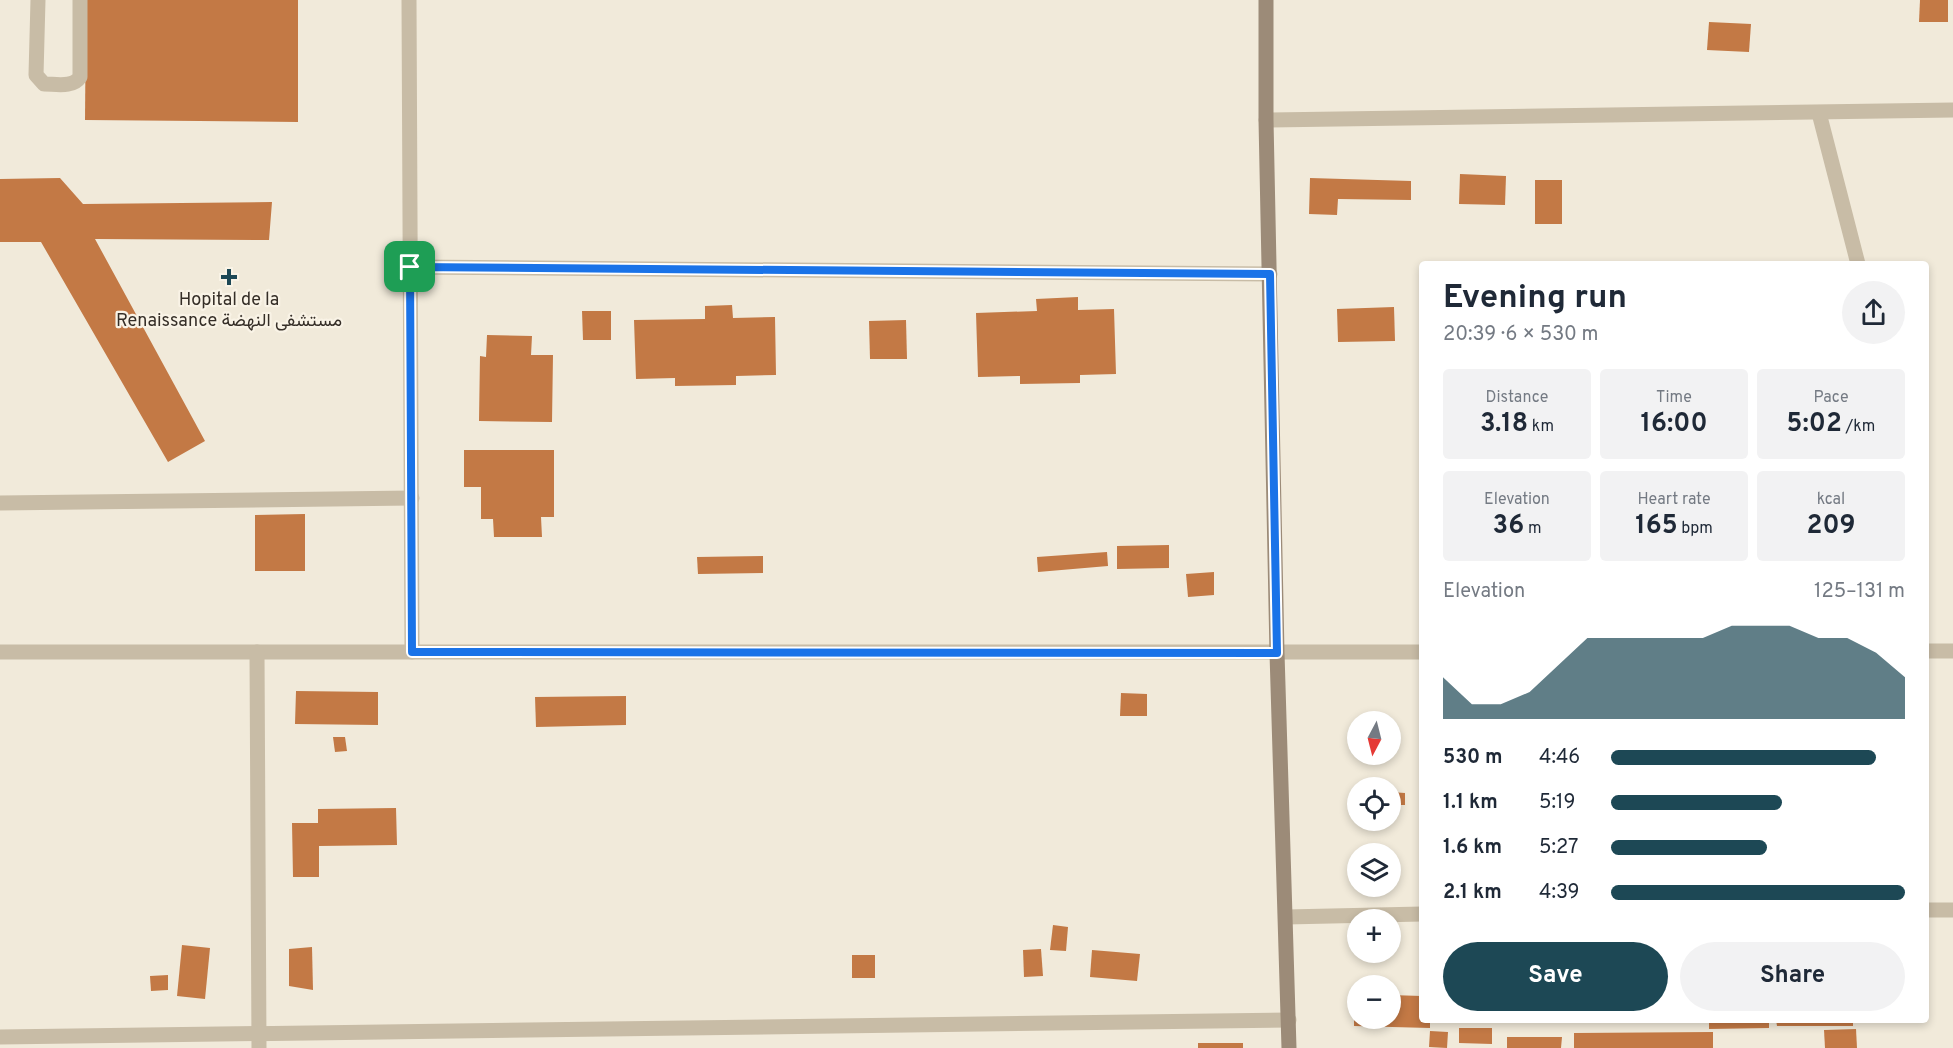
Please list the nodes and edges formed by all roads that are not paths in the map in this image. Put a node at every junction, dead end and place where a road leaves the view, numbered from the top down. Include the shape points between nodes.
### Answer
1 (38, 0) edge
2 (80, 0) edge
3 (409, 0) edge
4 (1266, 0) edge
5 (1953, 110) edge
6 (1819, 112) junction
7 (1266, 120) junction
8 (1857, 261) edge
9 (410, 267) junction
10 (1270, 274) junction
11 (412, 498) junction
12 (0, 503) edge
13 (1929, 651) edge
14 (1953, 651) edge
15 (0, 652) edge
16 (257, 652) junction
17 (412, 652) junction
18 (1419, 652) edge
19 (1277, 653) junction
20 (1953, 909) edge
21 (1929, 910) edge
22 (1419, 914) edge
23 (1286, 917) junction
24 (1289, 1020) junction
25 (0, 1037) edge
26 (259, 1041) edge
27 (1289, 1048) edge

1 - 2 street via 36,75 44,84 71,84 80,77
3 - 9 street
4 - 7 street
5 - 6 street
6 - 7 street
6 - 8 street
7 - 10 street
9 - 10 street
9 - 11 street
10 - 19 street
11 - 12 street
11 - 17 street
13 - 14 street
15 - 16 street
16 - 17 street
16 - 26 street
17 - 19 street
18 - 19 street
19 - 23 street
20 - 21 street
22 - 23 street
23 - 24 street
24 - 26 street
24 - 27 street
25 - 26 street

